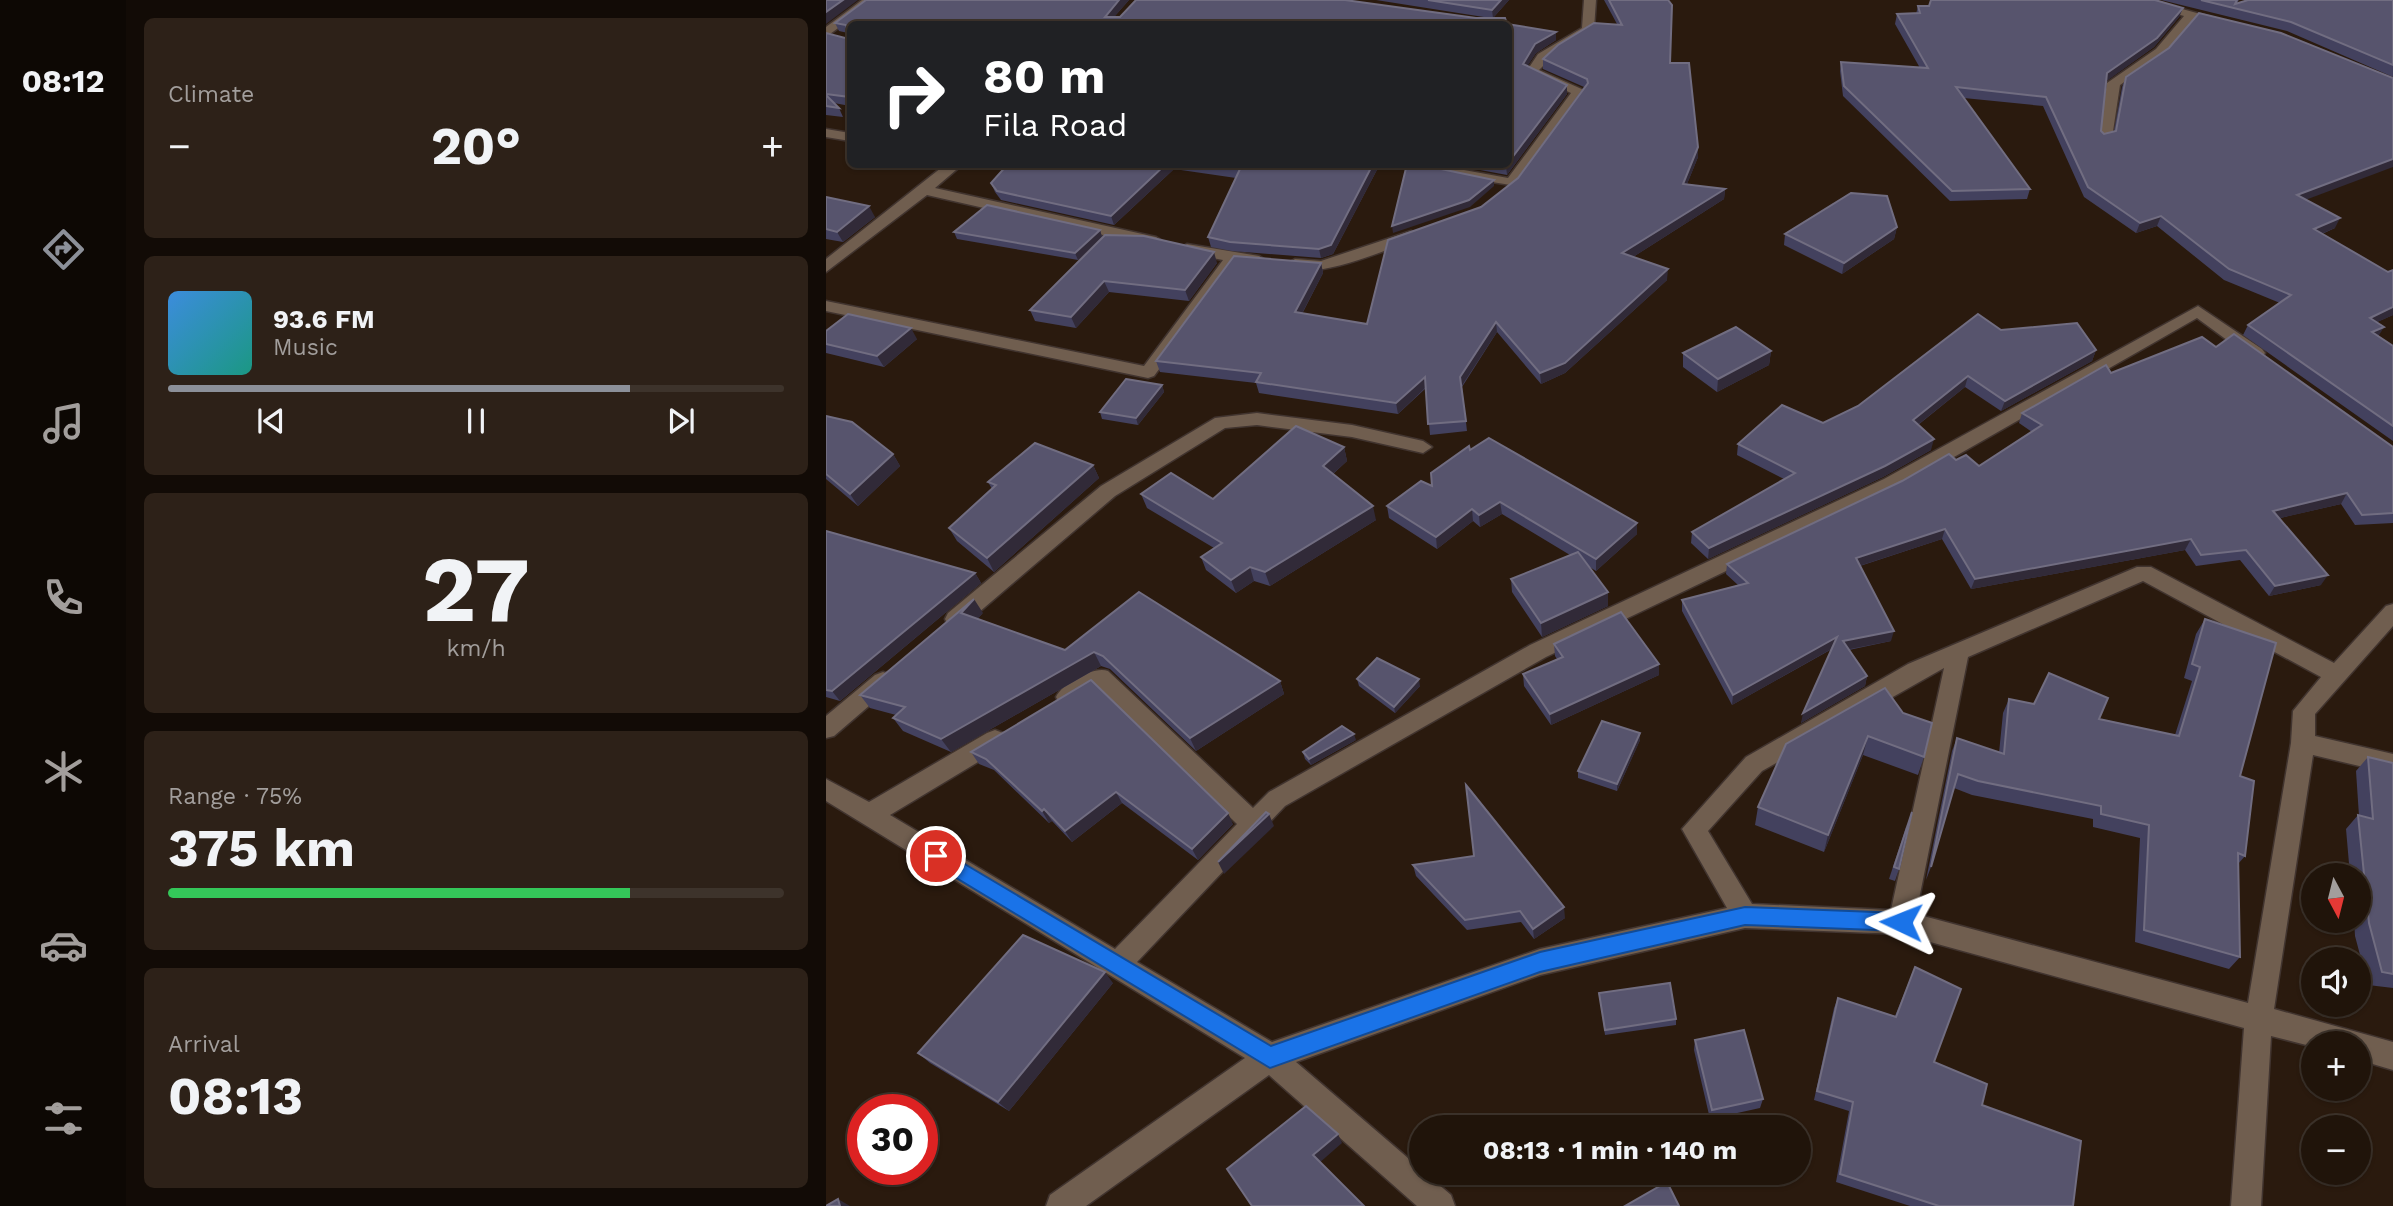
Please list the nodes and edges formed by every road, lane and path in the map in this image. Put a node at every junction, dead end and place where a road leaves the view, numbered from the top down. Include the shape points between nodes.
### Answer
1 (870, 0) edge
2 (1590, 0) edge
3 (2136, 0) edge
4 (2192, 14) junction
5 (2231, 24) edge
6 (1555, 34) edge
7 (830, 36) edge
8 (1578, 38) junction
9 (826, 133) edge
10 (847, 136) edge
11 (2105, 138) edge
12 (951, 168) edge
13 (1425, 168) edge
14 (1513, 183) junction
15 (926, 190) junction
16 (1494, 197) edge
17 (1424, 232) edge
18 (1232, 259) junction
19 (826, 267) edge
20 (826, 306) edge
21 (2274, 366) edge
22 (1423, 447) dead end
23 (2393, 612) edge
24 (938, 635) edge
25 (1958, 651) junction
26 (897, 669) edge
27 (2337, 674) junction
28 (1042, 712) edge
29 (1019, 726) edge
30 (826, 729) edge
31 (2303, 743) junction
32 (2393, 764) edge
33 (826, 789) edge
34 (869, 815) junction
35 (1253, 824) junction
36 (1745, 916) junction
37 (1901, 922) junction
38 (1117, 965) junction
39 (2259, 1017) junction
40 (2307, 1031) edge
41 (2371, 1050) edge
42 (2393, 1056) edge
43 (1270, 1057) junction
44 (1061, 1206) edge
45 (1440, 1206) edge
46 (2246, 1206) edge

1 - 7 street
2 - 8 street via 1588,29
3 - 4 street
4 - 5 street
4 - 11 street via 2160,52 2114,83
6 - 8 street
8 - 14 street via 1547,51 1536,63 1532,72 1579,91
9 - 10 street
12 - 15 street
13 - 14 street
14 - 16 street
15 - 18 street
15 - 19 street
17 - 18 street via 1322,266
18 - 20 street via 1148,372
21 - 35 street via 2198,311 1891,484 1538,651 1277,799
22 - 24 street via 1325,427 1257,419 1221,422 1108,491
23 - 27 street
25 - 27 street via 2144,572
25 - 36 street via 1916,670 1754,764 1693,829
25 - 37 street
26 - 30 street
27 - 31 street via 2304,710
28 - 35 street via 1100,677
29 - 34 street
31 - 32 street
31 - 39 street
33 - 34 street
34 - 38 street
35 - 38 street
36 - 37 street
36 - 43 street via 1540,962
37 - 39 street
38 - 43 street
39 - 40 street
39 - 46 street
41 - 42 street
43 - 44 street
43 - 45 street

